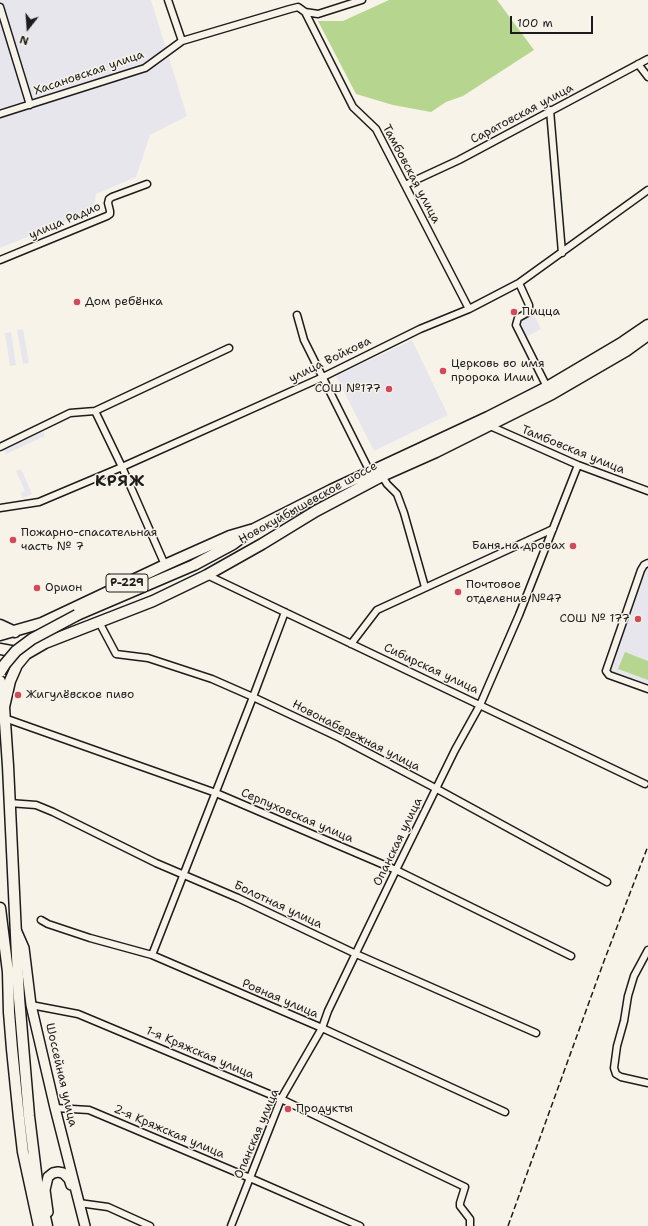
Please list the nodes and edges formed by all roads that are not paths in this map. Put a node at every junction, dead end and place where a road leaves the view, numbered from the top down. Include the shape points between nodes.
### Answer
1 (168, 0) edge
2 (362, 0) edge
3 (0, 7) edge
4 (305, 12) junction
5 (182, 41) junction
6 (648, 59) edge
7 (638, 64) junction
8 (648, 77) edge
9 (30, 105) junction
10 (550, 110) junction
11 (0, 114) edge
12 (147, 184) dead end
13 (405, 185) junction
14 (648, 190) edge
15 (562, 254) junction
16 (0, 260) edge
17 (519, 283) junction
18 (469, 309) junction
19 (297, 315) dead end
20 (648, 325) edge
21 (648, 335) edge
22 (229, 348) dead end
23 (323, 376) junction
24 (547, 387) junction
25 (95, 411) junction
26 (490, 426) junction
27 (0, 447) edge
28 (578, 465) junction
29 (122, 468) junction
30 (370, 472) junction
31 (382, 476) junction
32 (648, 491) edge
33 (0, 508) edge
34 (254, 529) junction
35 (553, 529) junction
36 (648, 563) edge
37 (165, 565) junction
38 (207, 574) junction
39 (425, 587) junction
40 (285, 612) junction
41 (99, 622) junction
42 (38, 624) junction
43 (0, 625) edge
44 (15, 632) junction
45 (0, 636) edge
46 (45, 644) junction
47 (351, 644) junction
48 (0, 649) edge
49 (26, 654) junction
50 (0, 672) edge
51 (0, 680) edge
52 (648, 689) edge
53 (254, 697) junction
54 (480, 705) junction
55 (3, 713) edge
56 (645, 784) dead end
57 (437, 788) junction
58 (216, 793) junction
59 (9, 803) junction
60 (396, 870) junction
61 (184, 875) junction
62 (607, 882) dead end
63 (0, 908) edge
64 (42, 920) dead end
65 (16, 929) junction
66 (0, 948) edge
67 (648, 950) edge
68 (356, 954) junction
69 (152, 955) junction
70 (571, 956) dead end
71 (8, 972) junction
72 (31, 1005) junction
73 (322, 1028) junction
74 (536, 1033) dead end
75 (648, 1083) edge
76 (281, 1099) junction
77 (55, 1108) junction
78 (505, 1112) dead end
79 (250, 1178) junction
80 (76, 1191) junction
81 (79, 1203) junction
82 (39, 1226) edge
83 (48, 1226) edge
84 (85, 1226) edge
85 (150, 1226) edge
86 (231, 1226) edge
87 (360, 1226) edge
88 (470, 1226) edge

1 - 5 street
2 - 4 street, Хасановская улица via 318,14
3 - 9 street
4 - 5 street, Хасановская улица via 298,7
4 - 13 street, Тамбовская улица via 352,107 376,129
5 - 9 street, Хасановская улица via 145,68
6 - 7 street, Саратовская улица
7 - 8 street
7 - 10 street, Саратовская улица
9 - 11 street, Хасановская улица
10 - 13 street, Саратовская улица via 459,160
10 - 15 street
12 - 16 street, улица Радио via 109,199 110,214 107,216
13 - 18 street, Тамбовская улица
14 - 15 street, улица Войкова
15 - 17 street, улица Войкова
17 - 18 street, улица Войкова
17 - 24 street via 529,309 518,318 516,325
18 - 23 street, улица Войкова via 420,329
19 - 23 street via 304,340
20 - 24 main road, Новокуйбышевское шоссе
21 - 26 main road, Новокуйбышевское шоссе via 626,351 552,394
22 - 25 street
23 - 29 street, улица Войкова
23 - 30 street
24 - 30 main road, Новокуйбышевское шоссе via 481,421
25 - 27 street via 70,413
25 - 29 street
26 - 28 street, Тамбовская улица
26 - 31 main road, Новокуйбышевское шоссе
28 - 32 street, Тамбовская улица
28 - 35 street, Опанская улица
29 - 33 street, улица Войкова via 39,502
29 - 37 street
30 - 34 main road, Новокуйбышевское шоссе
31 - 38 main road, Новокуйбышевское шоссе
31 - 39 street via 397,494
34 - 37 main road, Новокуйбышевское шоссе / Р-229 via 230,536
34 - 50 main road, Новокуйбышевское шоссе, bridge via 194,565 77,615 32,639 16,651
35 - 39 street
35 - 54 street, Опанская улица
36 - 52 street via 644,564 641,570 606,671 609,675
37 - 42 main road, Новокуйбышевское шоссе / Р-229
38 - 40 street, Сибирская улица
38 - 41 main road, Новокуйбышевское шоссе via 153,601
39 - 47 street via 377,610
40 - 47 street, Сибирская улица
40 - 53 street
41 - 46 main road, Новокуйбышевское шоссе
41 - 53 street, Новонабережная улица via 116,654 155,660 212,679
42 - 44 main road, Новокуйбышевское шоссе / Р-229
42 - 46 main road via 38,637
43 - 44 main road
44 - 45 main road, Новокуйбышевское шоссе / Р-229
46 - 49 main road, Новокуйбышевское шоссе
47 - 54 street, Сибирская улица
48 - 49 main road
49 - 55 main road, Новокуйбышевское шоссе via 12,674
51 - 55 main road
53 - 57 street, Новонабережная улица
53 - 58 street
54 - 56 street, Сибирская улица
54 - 57 street, Опанская улица
55 - 58 street, Серпуховская улица via 10,720
55 - 59 main road, Шоссейная улица
57 - 60 street, Опанская улица
57 - 62 street, Новонабережная улица
58 - 60 street, Серпуховская улица
58 - 61 street
59 - 61 street, Болотная улица via 36,805
59 - 65 main road, Шоссейная улица
60 - 68 street, Опанская улица
60 - 70 street, Серпуховская улица
61 - 68 street, Болотная улица
61 - 69 street
63 - 71 main road
64 - 69 street, Ровная улица via 90,938
65 - 72 main road, Шоссейная улица via 24,948
65 - 83 main road, Шоссейная улица via 29,1116 37,1180
66 - 71 main road
67 - 75 street via 634,976 628,996 614,1068 616,1074 621,1077
68 - 73 street, Опанская улица
68 - 74 street, Болотная улица
69 - 73 street, Ровная улица
71 - 82 main road via 11,1042 23,1152
72 - 76 street, 1-я Кряжская улица via 78,1014
72 - 77 main road, Шоссейная улица
73 - 76 street, Опанская улица
73 - 78 street, Ровная улица
76 - 79 street, Опанская улица
76 - 88 street, 1-я Кряжская улица via 465,1187 460,1206 470,1219
77 - 79 street, 2-я Кряжская улица via 89,1110
77 - 80 main road, Шоссейная улица
79 - 86 street, Опанская улица
79 - 87 street, 2-я Кряжская улица
80 - 81 main road, Шоссейная улица
80 - 83 main road via 63,1174 53,1173 48,1177 45,1190
81 - 84 main road, Шоссейная улица
81 - 85 street via 108,1207

